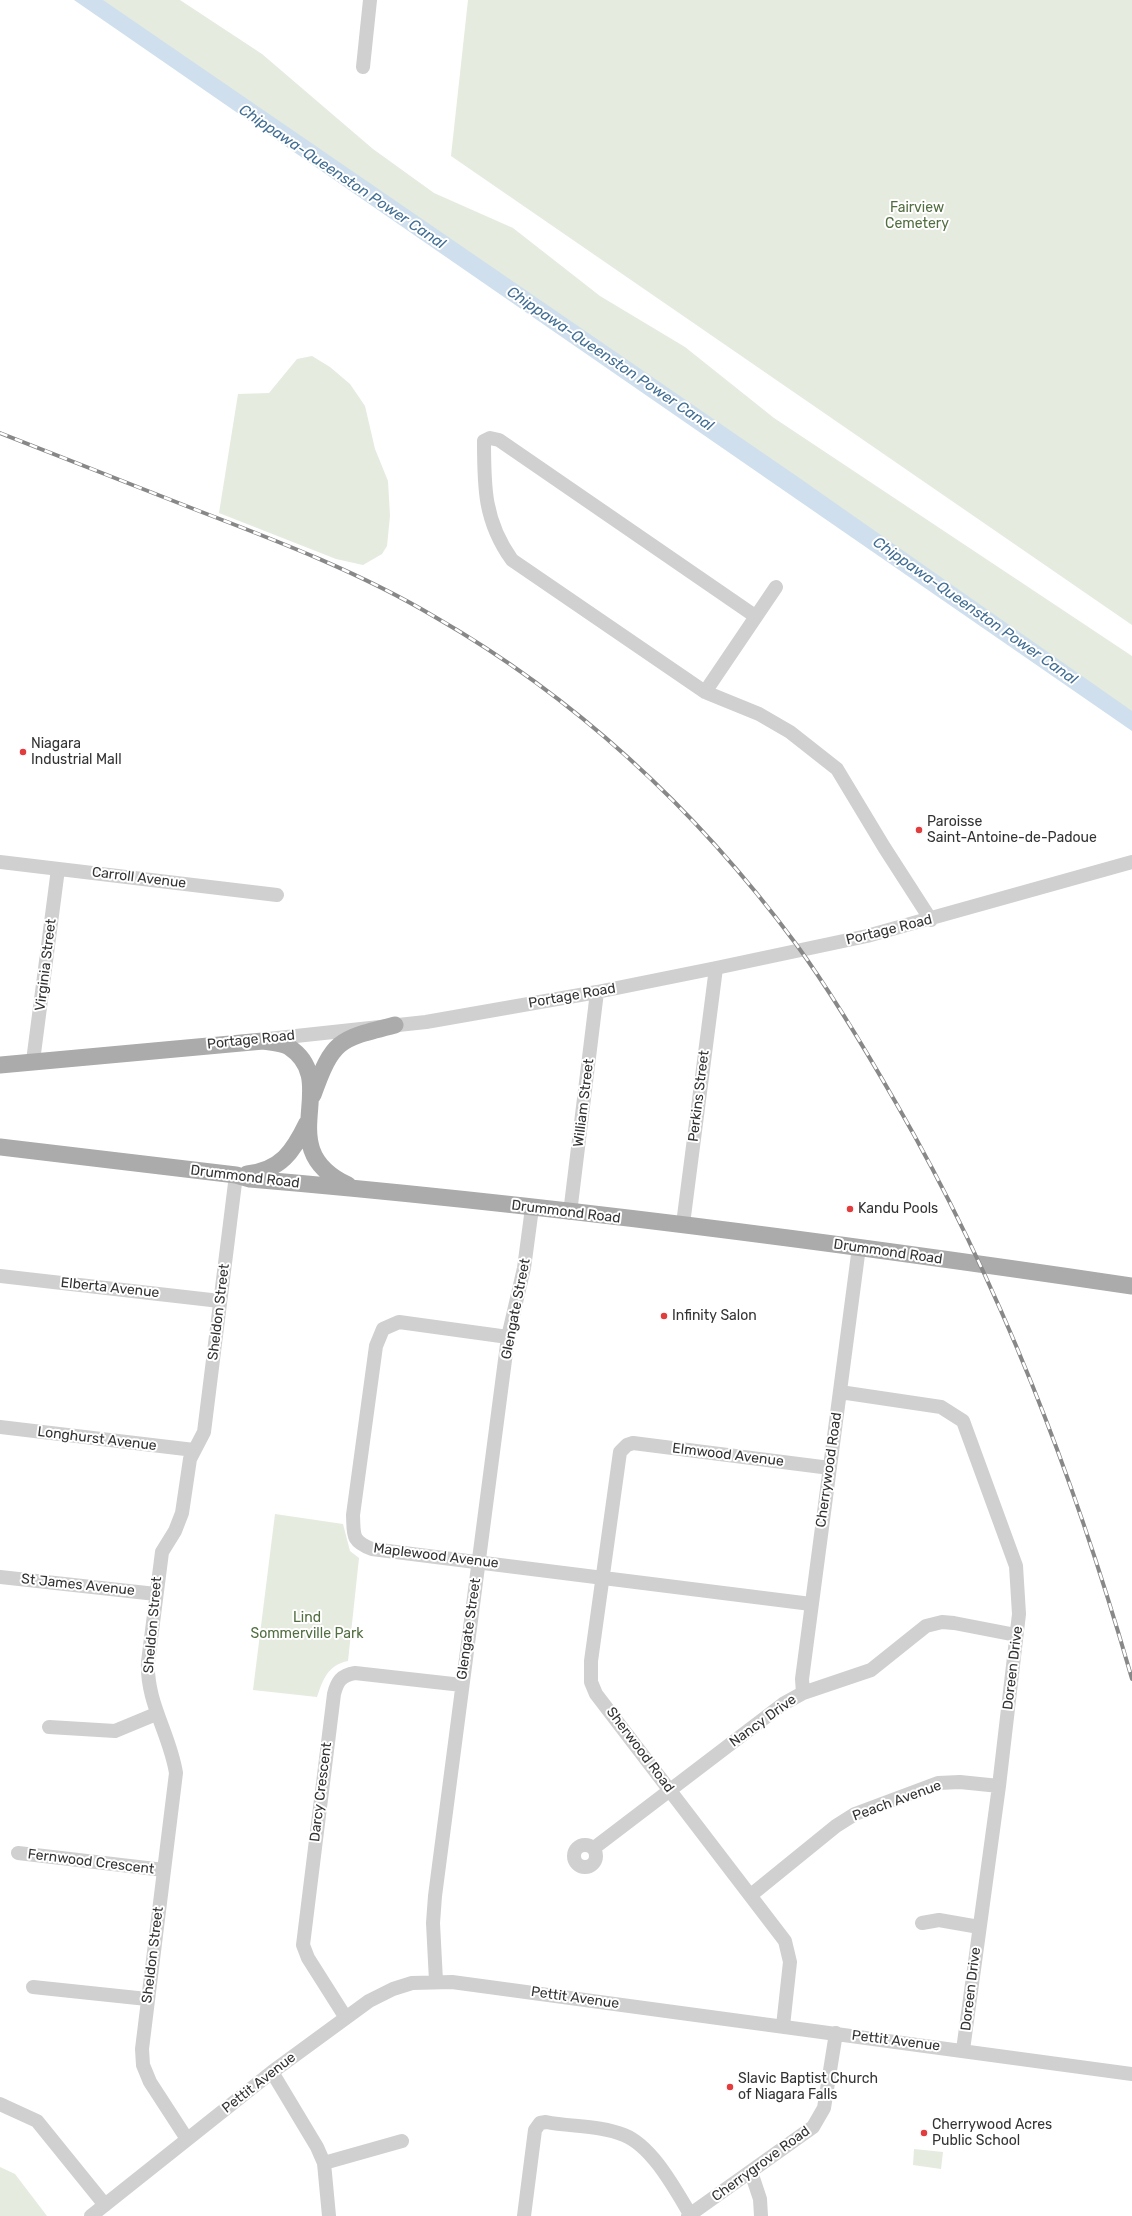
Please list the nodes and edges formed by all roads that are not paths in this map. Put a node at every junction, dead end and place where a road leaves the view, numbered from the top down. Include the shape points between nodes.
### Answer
1 (370, 0) edge
2 (363, 67) dead end
3 (776, 587) dead end
4 (755, 616) junction
5 (705, 692) junction
6 (0, 862) edge
7 (1132, 862) edge
8 (58, 869) junction
9 (277, 894) dead end
10 (931, 920) junction
11 (716, 968) junction
12 (597, 992) junction
13 (395, 1025) junction
14 (262, 1041) junction
15 (33, 1061) junction
16 (0, 1065) edge
17 (312, 1097) junction
18 (308, 1121) junction
19 (0, 1147) edge
20 (236, 1175) junction
21 (357, 1189) junction
22 (532, 1208) junction
23 (570, 1213) junction
24 (683, 1224) junction
25 (859, 1247) junction
26 (0, 1276) edge
27 (1132, 1286) edge
28 (220, 1301) junction
29 (508, 1337) junction
30 (840, 1392) junction
31 (0, 1427) edge
32 (627, 1445) joint
33 (194, 1450) junction
34 (830, 1468) junction
35 (479, 1562) junction
36 (0, 1577) edge
37 (602, 1578) junction
38 (156, 1594) junction
39 (811, 1604) junction
40 (1016, 1635) junction
41 (462, 1686) junction
42 (803, 1693) junction
43 (156, 1714) junction
44 (49, 1727) dead end
45 (999, 1786) junction
46 (670, 1790) junction
47 (594, 1848) dead end
48 (18, 1853) dead end
49 (164, 1870) junction
50 (751, 1895) junction
51 (922, 1924) dead end
52 (979, 1927) junction
53 (436, 1981) junction
54 (33, 1987) dead end
55 (147, 1999) junction
56 (346, 2018) junction
57 (783, 2026) junction
58 (836, 2033) junction
59 (963, 2050) junction
60 (272, 2072) junction
61 (1132, 2074) edge
62 (0, 2104) edge
63 (187, 2139) junction
64 (402, 2141) dead end
65 (324, 2163) junction
66 (751, 2172) junction
67 (105, 2205) junction
68 (689, 2215) edge
69 (91, 2216) edge
70 (329, 2216) edge
71 (524, 2216) edge
72 (761, 2216) edge

1 - 2 street
3 - 4 street
4 - 5 street
4 - 5 street via 499,440 490,438 484,441 488,510 499,542 512,560
5 - 10 street via 759,714 790,732 838,769
6 - 8 street, Carroll Avenue
7 - 10 street, Portage Road
8 - 9 street, Carroll Avenue
8 - 15 street, Virginia Street
10 - 11 street, Portage Road
11 - 12 street, Portage Road
11 - 24 street, Perkins Street
12 - 13 street, Portage Road via 426,1022
12 - 23 street, William Street
13 - 14 street, Portage Road
13 - 17 main road via 343,1041 332,1051 323,1065
14 - 15 main road, Portage Road
14 - 17 main road via 288,1046 297,1054 305,1064
15 - 16 main road, Portage Road
17 - 18 main road
18 - 20 main road via 297,1144 282,1162 262,1172
18 - 21 main road via 308,1139 318,1163 325,1172
19 - 20 main road, Drummond Road
20 - 21 main road, Drummond Road via 250,1179
20 - 28 street, Sheldon Street
21 - 22 main road, Drummond Road
22 - 23 main road, Drummond Road
22 - 29 street, Glengate Street via 524,1268
23 - 24 main road, Drummond Road
24 - 25 main road, Drummond Road
25 - 27 main road, Drummond Road
25 - 30 street, Cherrywood Road
26 - 28 street, Elberta Avenue
28 - 33 street, Sheldon Street via 204,1432
29 - 35 street, Glengate Street
29 - 35 street, Maplewood Avenue via 399,1322 383,1329 376,1346 354,1507 354,1538 360,1545 372,1550
30 - 34 street, Cherrywood Road
30 - 40 street, Doreen Drive via 941,1407 963,1421 1016,1566 1019,1614
31 - 33 street, Longhurst Avenue
32 - 34 street, Elmwood Avenue via 633,1443
32 - 37 street, Sherwood Road via 620,1452
33 - 38 street, Sheldon Street via 182,1513 162,1552
34 - 39 street, Cherrywood Road
35 - 37 street, Maplewood Avenue
35 - 41 street, Glengate Street
36 - 38 street, St James Avenue
37 - 39 street, Maplewood Avenue
37 - 46 street, Sherwood Road via 590,1660 591,1682 596,1694
38 - 43 street, Sheldon Street via 148,1677
39 - 42 street, Cherrywood Road via 802,1679
40 - 42 street, Nancy Drive via 954,1623 942,1622 926,1626 871,1670
40 - 45 street, Doreen Drive
41 - 53 street, Glengate Street via 435,1896 433,1923
41 - 56 street, Darcy Crescent via 355,1673 346,1674 337,1682 303,1945 308,1958
42 - 46 street, Nancy Drive via 782,1704
43 - 44 street via 115,1731
43 - 49 street, Sheldon Street via 173,1756 176,1773
45 - 50 street, Peach Avenue via 960,1782 938,1783 855,1814 836,1826
45 - 52 street, Doreen Drive
46 - 47 street, Nancy Drive
46 - 50 street, Sherwood Road
48 - 49 street, Fernwood Crescent
49 - 55 street, Sheldon Street
50 - 57 street, Sherwood Road via 785,1941 789,1952
51 - 52 street via 939,1920
52 - 59 street, Doreen Drive
53 - 56 street, Pettit Avenue via 393,1988
53 - 57 street, Pettit Avenue
54 - 55 street
55 - 63 street, Sheldon Street via 143,2065 150,2082
56 - 60 street, Pettit Avenue
57 - 58 street, Pettit Avenue
58 - 59 street, Pettit Avenue
58 - 66 street, Cherrygrove Road via 825,2104 820,2118 813,2127
59 - 61 street, Pettit Avenue
60 - 63 street, Pettit Avenue
60 - 65 street
62 - 67 street via 37,2121
63 - 67 street, Pettit Avenue
64 - 65 street
65 - 70 street
66 - 68 street, Cherrygrove Road
66 - 72 street via 760,2199
67 - 69 street, Pettit Avenue
68 - 71 street via 668,2178 646,2150 635,2141 610,2131 546,2122 540,2123 535,2130

